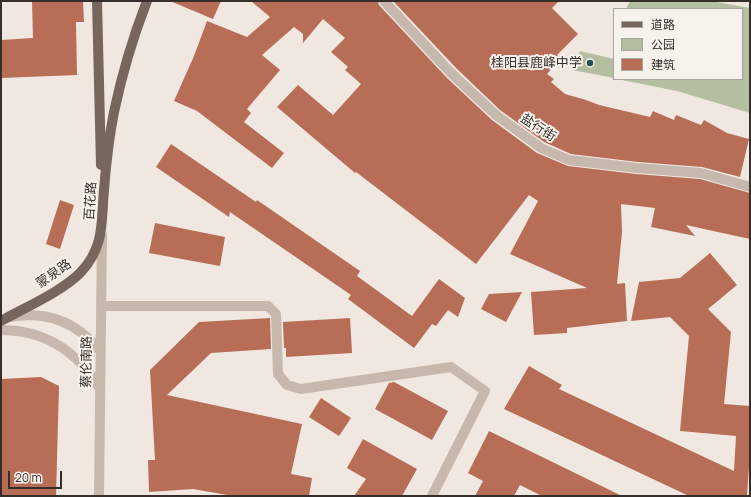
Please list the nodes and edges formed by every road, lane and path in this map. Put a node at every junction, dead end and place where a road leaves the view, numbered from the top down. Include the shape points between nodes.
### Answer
1 (97, 1) edge
2 (147, 1) edge
3 (384, 1) edge
4 (750, 187) edge
5 (102, 229) junction
6 (101, 306) junction
7 (4, 319) edge
8 (1, 330) edge
9 (100, 352) junction
10 (100, 389) junction
11 (99, 496) edge
12 (432, 496) edge

1 - 5 main road, 百花路
2 - 5 main road, 百花路 via 122,74 114,112
3 - 4 street, 盐行街 via 451,73 490,110 541,148 569,160 701,174
5 - 6 street, 蔡伦南路
5 - 7 main road, 蒙泉路 via 95,251 81,272 59,289
6 - 9 street, 蔡伦南路
6 - 12 street via 268,306 276,314 278,374 287,385 301,389 451,367 485,391
7 - 9 street via 34,315 60,320 82,333
8 - 10 street via 37,335 62,347 84,366
9 - 10 street, 蔡伦南路
10 - 11 street, 蔡伦南路

